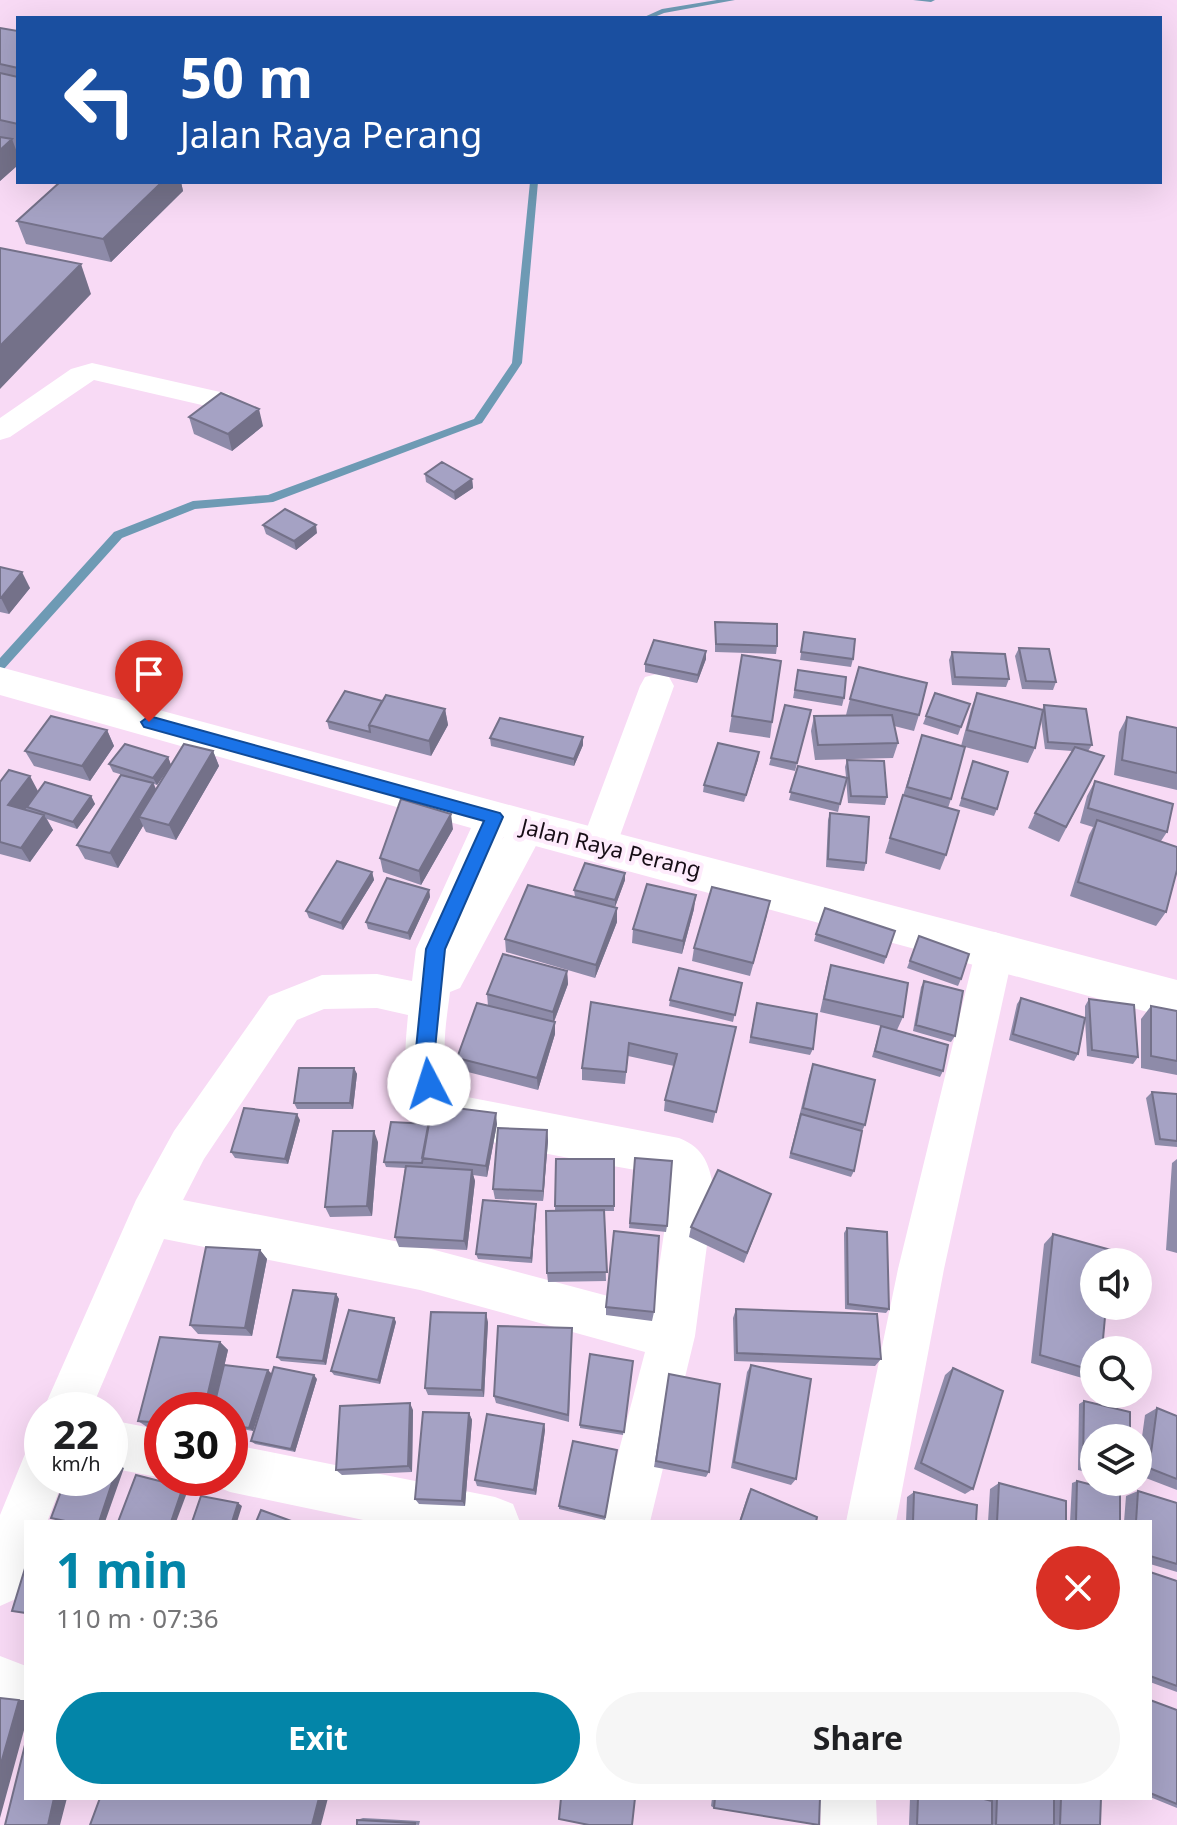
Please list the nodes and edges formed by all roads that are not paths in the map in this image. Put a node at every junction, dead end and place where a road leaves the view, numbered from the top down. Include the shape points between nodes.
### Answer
1 (219, 400) edge
2 (0, 431) edge
3 (0, 681) edge
4 (657, 686) dead end
5 (511, 822) junction
6 (599, 844) junction
7 (995, 949) junction
8 (1177, 1000) edge
9 (429, 1002) junction
10 (152, 1215) junction
11 (672, 1336) junction
12 (75, 1392) edge
13 (248, 1472) edge
14 (32, 1496) edge
15 (470, 1519) edge
16 (626, 1520) edge
17 (871, 1520) edge
18 (0, 1580) edge
19 (0, 1683) edge
20 (24, 1692) edge
21 (848, 1800) edge
22 (849, 1825) edge

1 - 2 street via 92,371
3 - 5 main road, Jalan Raya Perang
4 - 6 street
5 - 6 main road, Jalan Raya Perang
5 - 9 street via 457,960
6 - 7 main road, Jalan Raya Perang
7 - 8 main road, Jalan Raya Perang
7 - 17 street via 921,1269
9 - 10 street via 377,991 322,992 283,1008 189,1145
9 - 11 street via 424,1069 447,1110 679,1158 689,1170 692,1192
10 - 11 street via 420,1268
10 - 12 street
11 - 16 street
13 - 15 street
14 - 18 street
19 - 20 street
21 - 22 street

